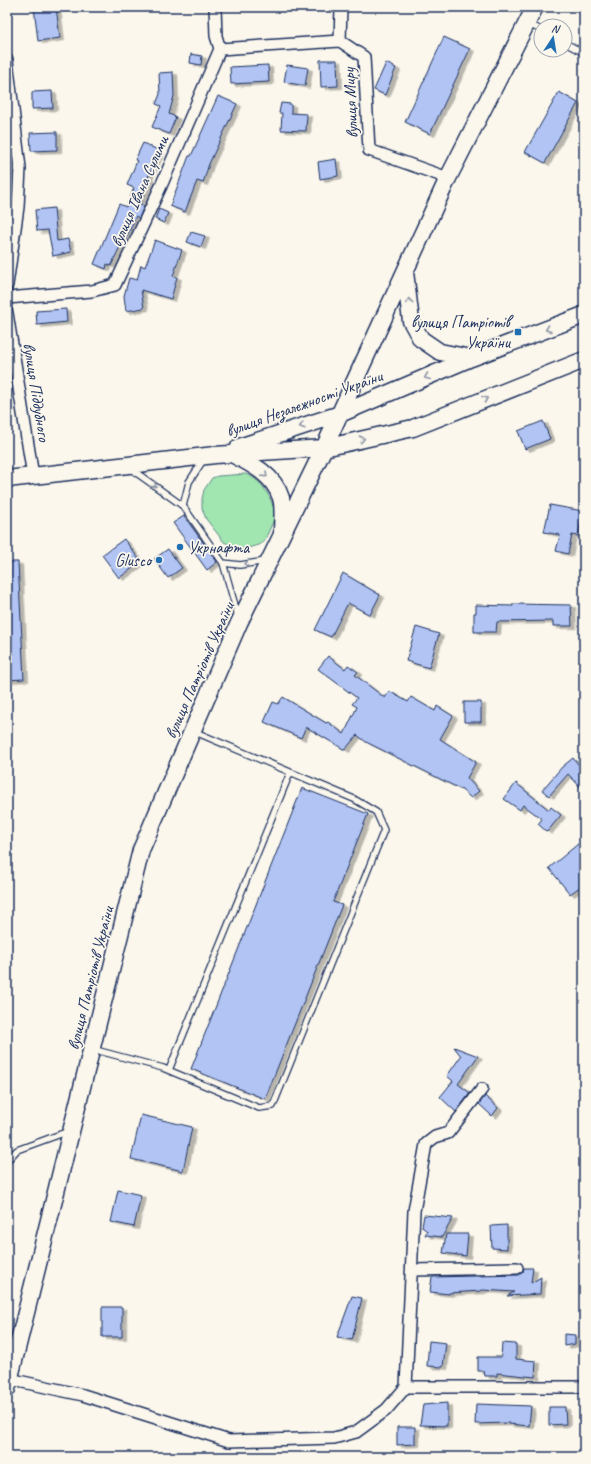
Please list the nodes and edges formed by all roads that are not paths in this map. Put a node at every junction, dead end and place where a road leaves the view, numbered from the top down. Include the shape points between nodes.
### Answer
1 (215, 7) edge
2 (341, 7) edge
3 (535, 7) edge
4 (527, 23) junction
5 (533, 26) edge
6 (340, 41) junction
7 (573, 47) edge
8 (220, 49) junction
9 (584, 53) edge
10 (7, 60) edge
11 (448, 178) junction
12 (405, 272) junction
13 (7, 285) edge
14 (7, 298) edge
15 (7, 313) edge
16 (584, 315) edge
17 (10, 351) edge
18 (471, 358) junction
19 (584, 360) edge
20 (340, 414) junction
21 (324, 448) junction
22 (232, 454) junction
23 (210, 456) junction
24 (126, 465) junction
25 (33, 476) junction
26 (7, 479) edge
27 (183, 506) junction
28 (282, 535) junction
29 (270, 560) junction
30 (223, 563) junction
31 (239, 623) junction
32 (192, 731) junction
33 (290, 773) junction
34 (92, 1049) junction
35 (169, 1070) junction
36 (482, 1089) dead end
37 (71, 1130) junction
38 (7, 1161) edge
39 (517, 1268) dead end
40 (412, 1270) junction
41 (8, 1384) edge
42 (406, 1387) junction
43 (584, 1387) edge

1 - 8 street via 216,36
2 - 6 street
3 - 4 main road, вулиця Патріотів України
4 - 5 lane
4 - 11 main road, вулиця Патріотів України
6 - 8 street
6 - 11 street, вулиця Миру via 364,57 369,150
7 - 9 lane
8 - 14 street, вулиця Івана Сулими via 115,285 92,290
10 - 13 street via 20,168 18,207
11 - 12 main road, вулиця Патріотів України
18 -> 12 main road via 440,352 421,339 411,321
12 - 20 main road, вулиця Патріотів України
15 - 17 street, вулиця Піддубного
16 -> 18 main road, вулиця Незалежності України
17 - 25 street, вулиця Піддубного
18 -> 20 main road, вулиця Незалежності України
21 -> 19 main road, вулиця Незалежності України via 412,428
20 - 21 main road, вулиця Патріотів України
20 -> 23 main road, вулиця Незалежності України
21 - 22 main road, вулиця Незалежності України
21 - 28 main road, вулиця Патріотів України
22 - 23 main road, вулиця Незалежності України
22 -> 28 main road via 256,466 274,484 281,500
23 - 24 main road, вулиця Незалежності України
23 - 27 lane via 189,482
24 - 25 main road, вулиця Незалежності України
24 -> 27 lane
25 - 26 main road, вулиця Незалежності України
27 - 30 lane
28 - 29 main road, вулиця Патріотів України
29 -> 30 lane via 240,565
29 - 31 main road, вулиця Патріотів України
30 - 31 lane
31 - 32 main road, вулиця Патріотів України
32 - 33 lane
32 - 34 main road, вулиця Патріотів України via 141,850
33 - 35 lane
33 - 35 lane via 376,812 384,830 273,1106 259,1108
34 - 35 lane
34 - 37 main road, вулиця Патріотів України
36 - 40 street via 448,1133 435,1137 426,1144 414,1211
37 - 38 lane via 17,1150
37 - 41 main road, вулиця Патріотів України
39 - 40 street
40 - 42 street
41 - 42 street via 82,1395 229,1441 334,1438 356,1432 386,1410
42 - 43 street

